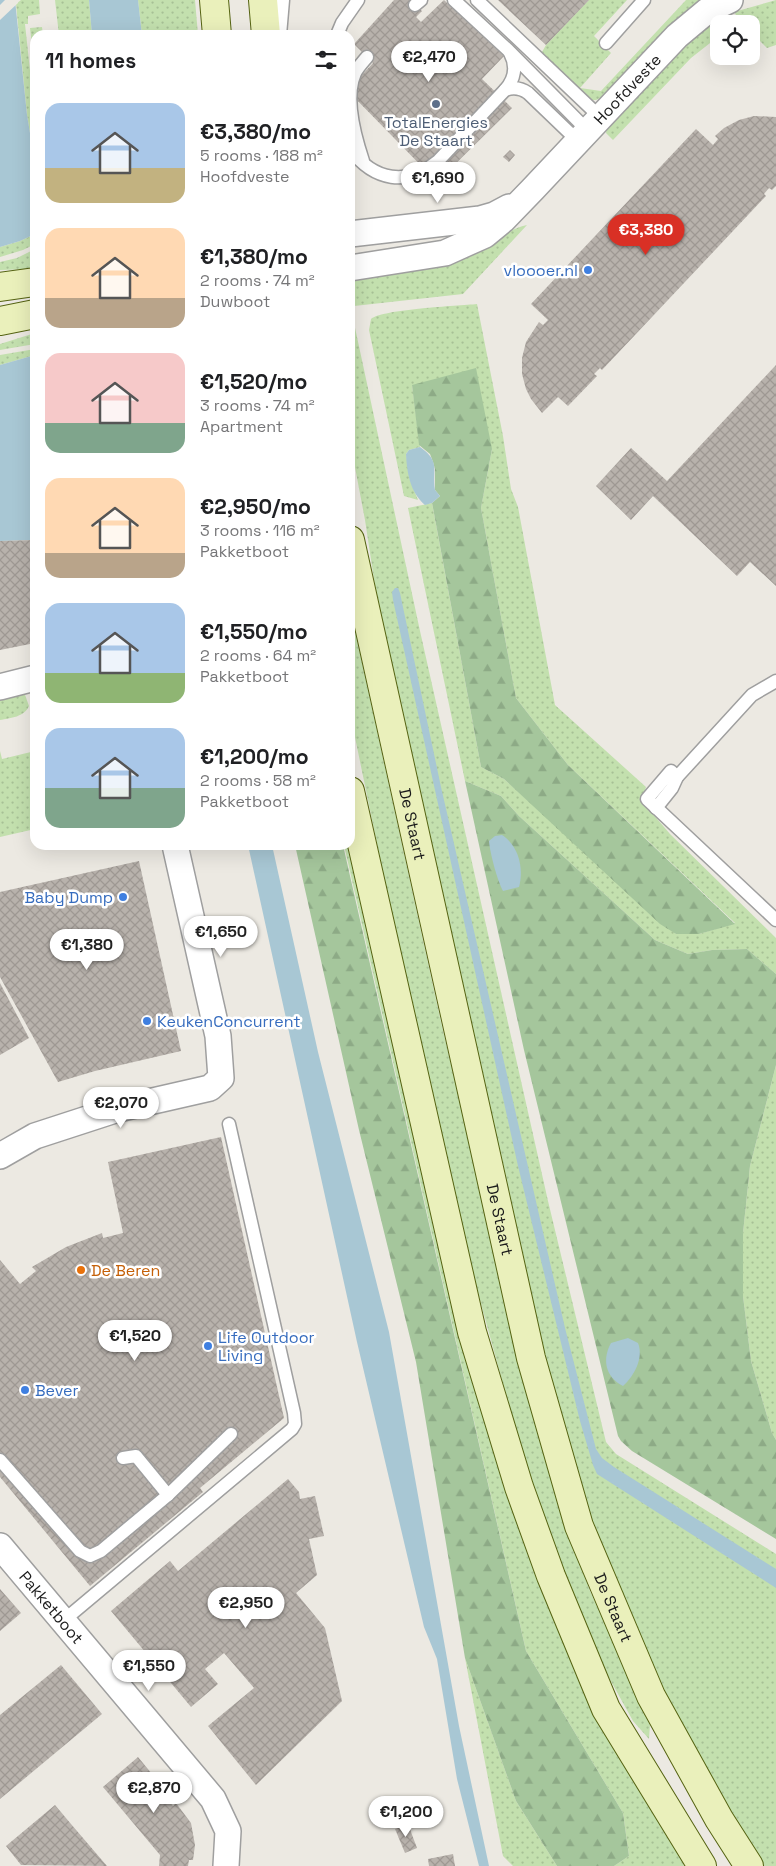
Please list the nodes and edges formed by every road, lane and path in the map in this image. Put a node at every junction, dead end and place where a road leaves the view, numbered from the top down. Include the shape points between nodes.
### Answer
1 (214, 0) edge
2 (263, 0) edge
3 (283, 0) edge
4 (358, 0) edge
5 (454, 0) edge
6 (477, 0) edge
7 (644, 0) edge
8 (727, 0) edge
9 (217, 30) edge
10 (266, 30) edge
11 (280, 30) edge
12 (338, 30) edge
13 (606, 43) dead end
14 (508, 50) junction
15 (367, 57) dead end
16 (355, 75) edge
17 (505, 90) junction
18 (588, 129) junction
19 (355, 131) edge
20 (355, 155) edge
21 (365, 166) junction
22 (533, 189) junction
23 (355, 233) edge
24 (355, 267) edge
25 (30, 283) edge
26 (0, 287) edge
27 (30, 315) edge
28 (0, 321) edge
29 (355, 563) edge
30 (30, 679) edge
31 (776, 681) edge
32 (0, 687) edge
33 (355, 813) edge
34 (176, 850) edge
35 (776, 920) edge
36 (229, 1124) dead end
37 (0, 1156) edge
38 (231, 1434) dead end
39 (123, 1458) dead end
40 (0, 1460) edge
41 (168, 1495) junction
42 (0, 1546) edge
43 (63, 1620) junction
44 (226, 1866) edge
45 (702, 1866) edge
46 (749, 1866) edge

1 - 9 main road
2 - 10 main road
3 - 11 lane
4 - 12 lane
5 - 14 lane
6 - 18 lane
7 - 13 lane
8 - 18 street, Hoofdveste via 677,36
14 - 17 lane via 514,73
14 - 18 lane
15 - 16 lane
17 - 18 lane via 517,89 528,93
17 - 21 lane via 428,170 414,176 398,177 373,172
18 - 22 street, Hoofdveste
19 - 21 lane
20 - 21 lane
22 - 23 street, Hoofdveste via 494,215
22 - 24 street, Hoofdveste via 485,235 465,245 445,253
25 - 26 main road
27 - 28 main road
29 - 46 main road, De Staart via 531,1358 578,1526 651,1696 719,1819
30 - 32 street
31 - 35 lane via 752,695 674,774 672,788 656,808
33 - 45 main road via 472,1332 519,1487 551,1576 606,1709
34 - 37 street via 218,1036 222,1078 210,1088 118,1109 35,1136
36 - 43 lane via 295,1424
38 - 41 lane
39 - 41 lane via 136,1456
40 - 41 lane via 80,1551 90,1556 101,1551
42 - 43 street, Pakketboot
43 - 44 street, Pakketboot via 213,1799 228,1831

